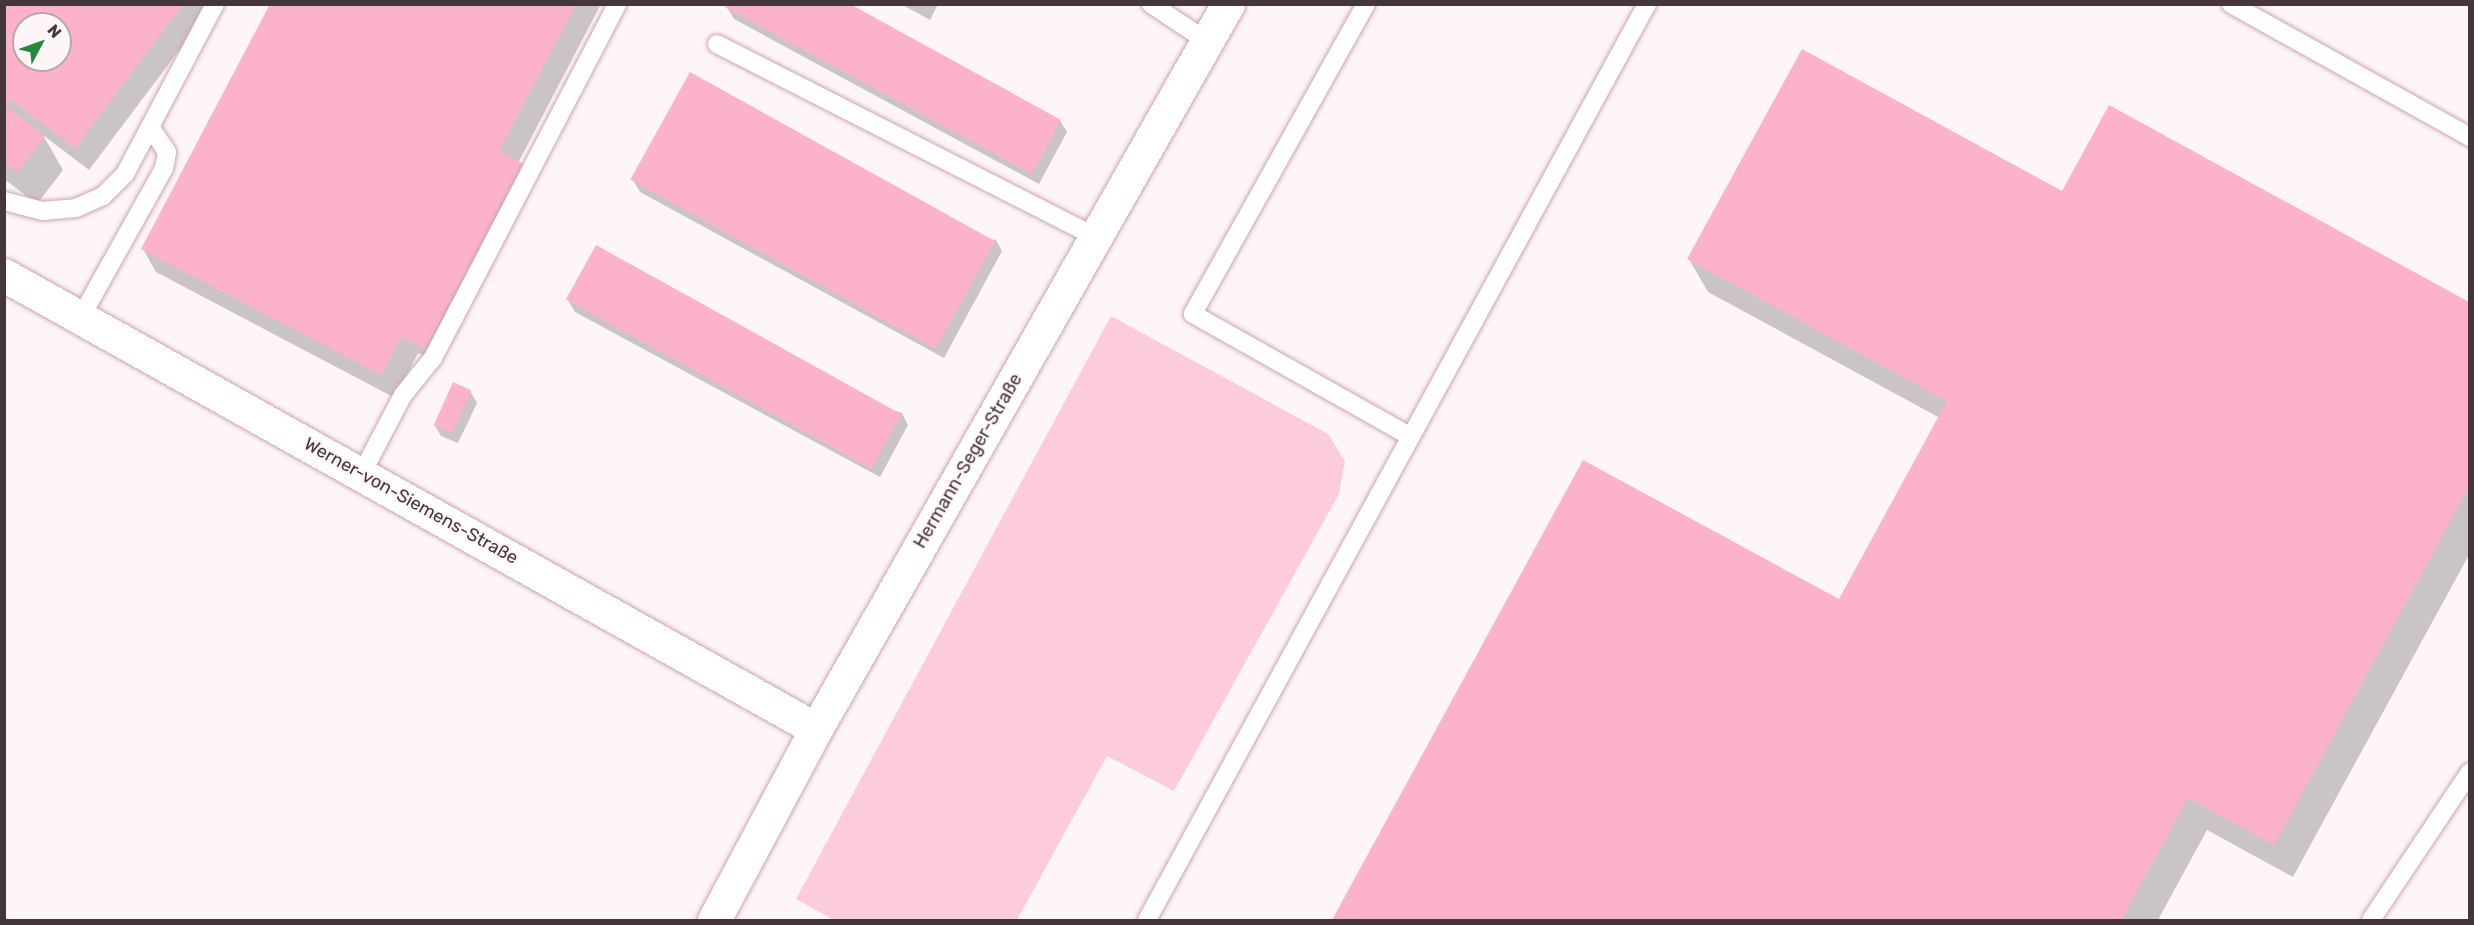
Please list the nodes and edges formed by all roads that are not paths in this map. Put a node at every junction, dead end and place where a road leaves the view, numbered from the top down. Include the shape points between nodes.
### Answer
1 (215, 4) edge
2 (617, 4) edge
3 (1150, 4) edge
4 (1228, 4) edge
5 (1366, 4) edge
6 (1647, 4) edge
7 (2231, 4) edge
8 (1207, 41) junction
9 (717, 44) dead end
10 (150, 127) junction
11 (2469, 137) edge
12 (4, 201) edge
13 (1096, 237) junction
14 (4, 275) edge
15 (82, 315) junction
16 (1411, 437) junction
17 (362, 473) junction
18 (816, 729) junction
19 (2469, 772) edge
20 (714, 921) edge
21 (1148, 921) edge
22 (2371, 921) edge

1 - 10 lane
2 - 17 lane via 433,358 403,395
3 - 8 lane
4 - 8 street, Hermann-Seger-Straße
5 - 16 lane via 1193,314
6 - 16 lane
7 - 11 lane
8 - 13 street, Hermann-Seger-Straße
9 - 13 lane
10 - 12 lane via 125,174 103,196 76,208 43,211
10 - 15 lane via 168,152 164,168
13 - 18 street, Hermann-Seger-Straße
14 - 15 street, Werner-von-Siemens-Straße
15 - 17 street, Werner-von-Siemens-Straße
16 - 21 lane
17 - 18 street, Werner-von-Siemens-Straße
18 - 20 street, Hermann-Seger-Straße
19 - 22 lane

